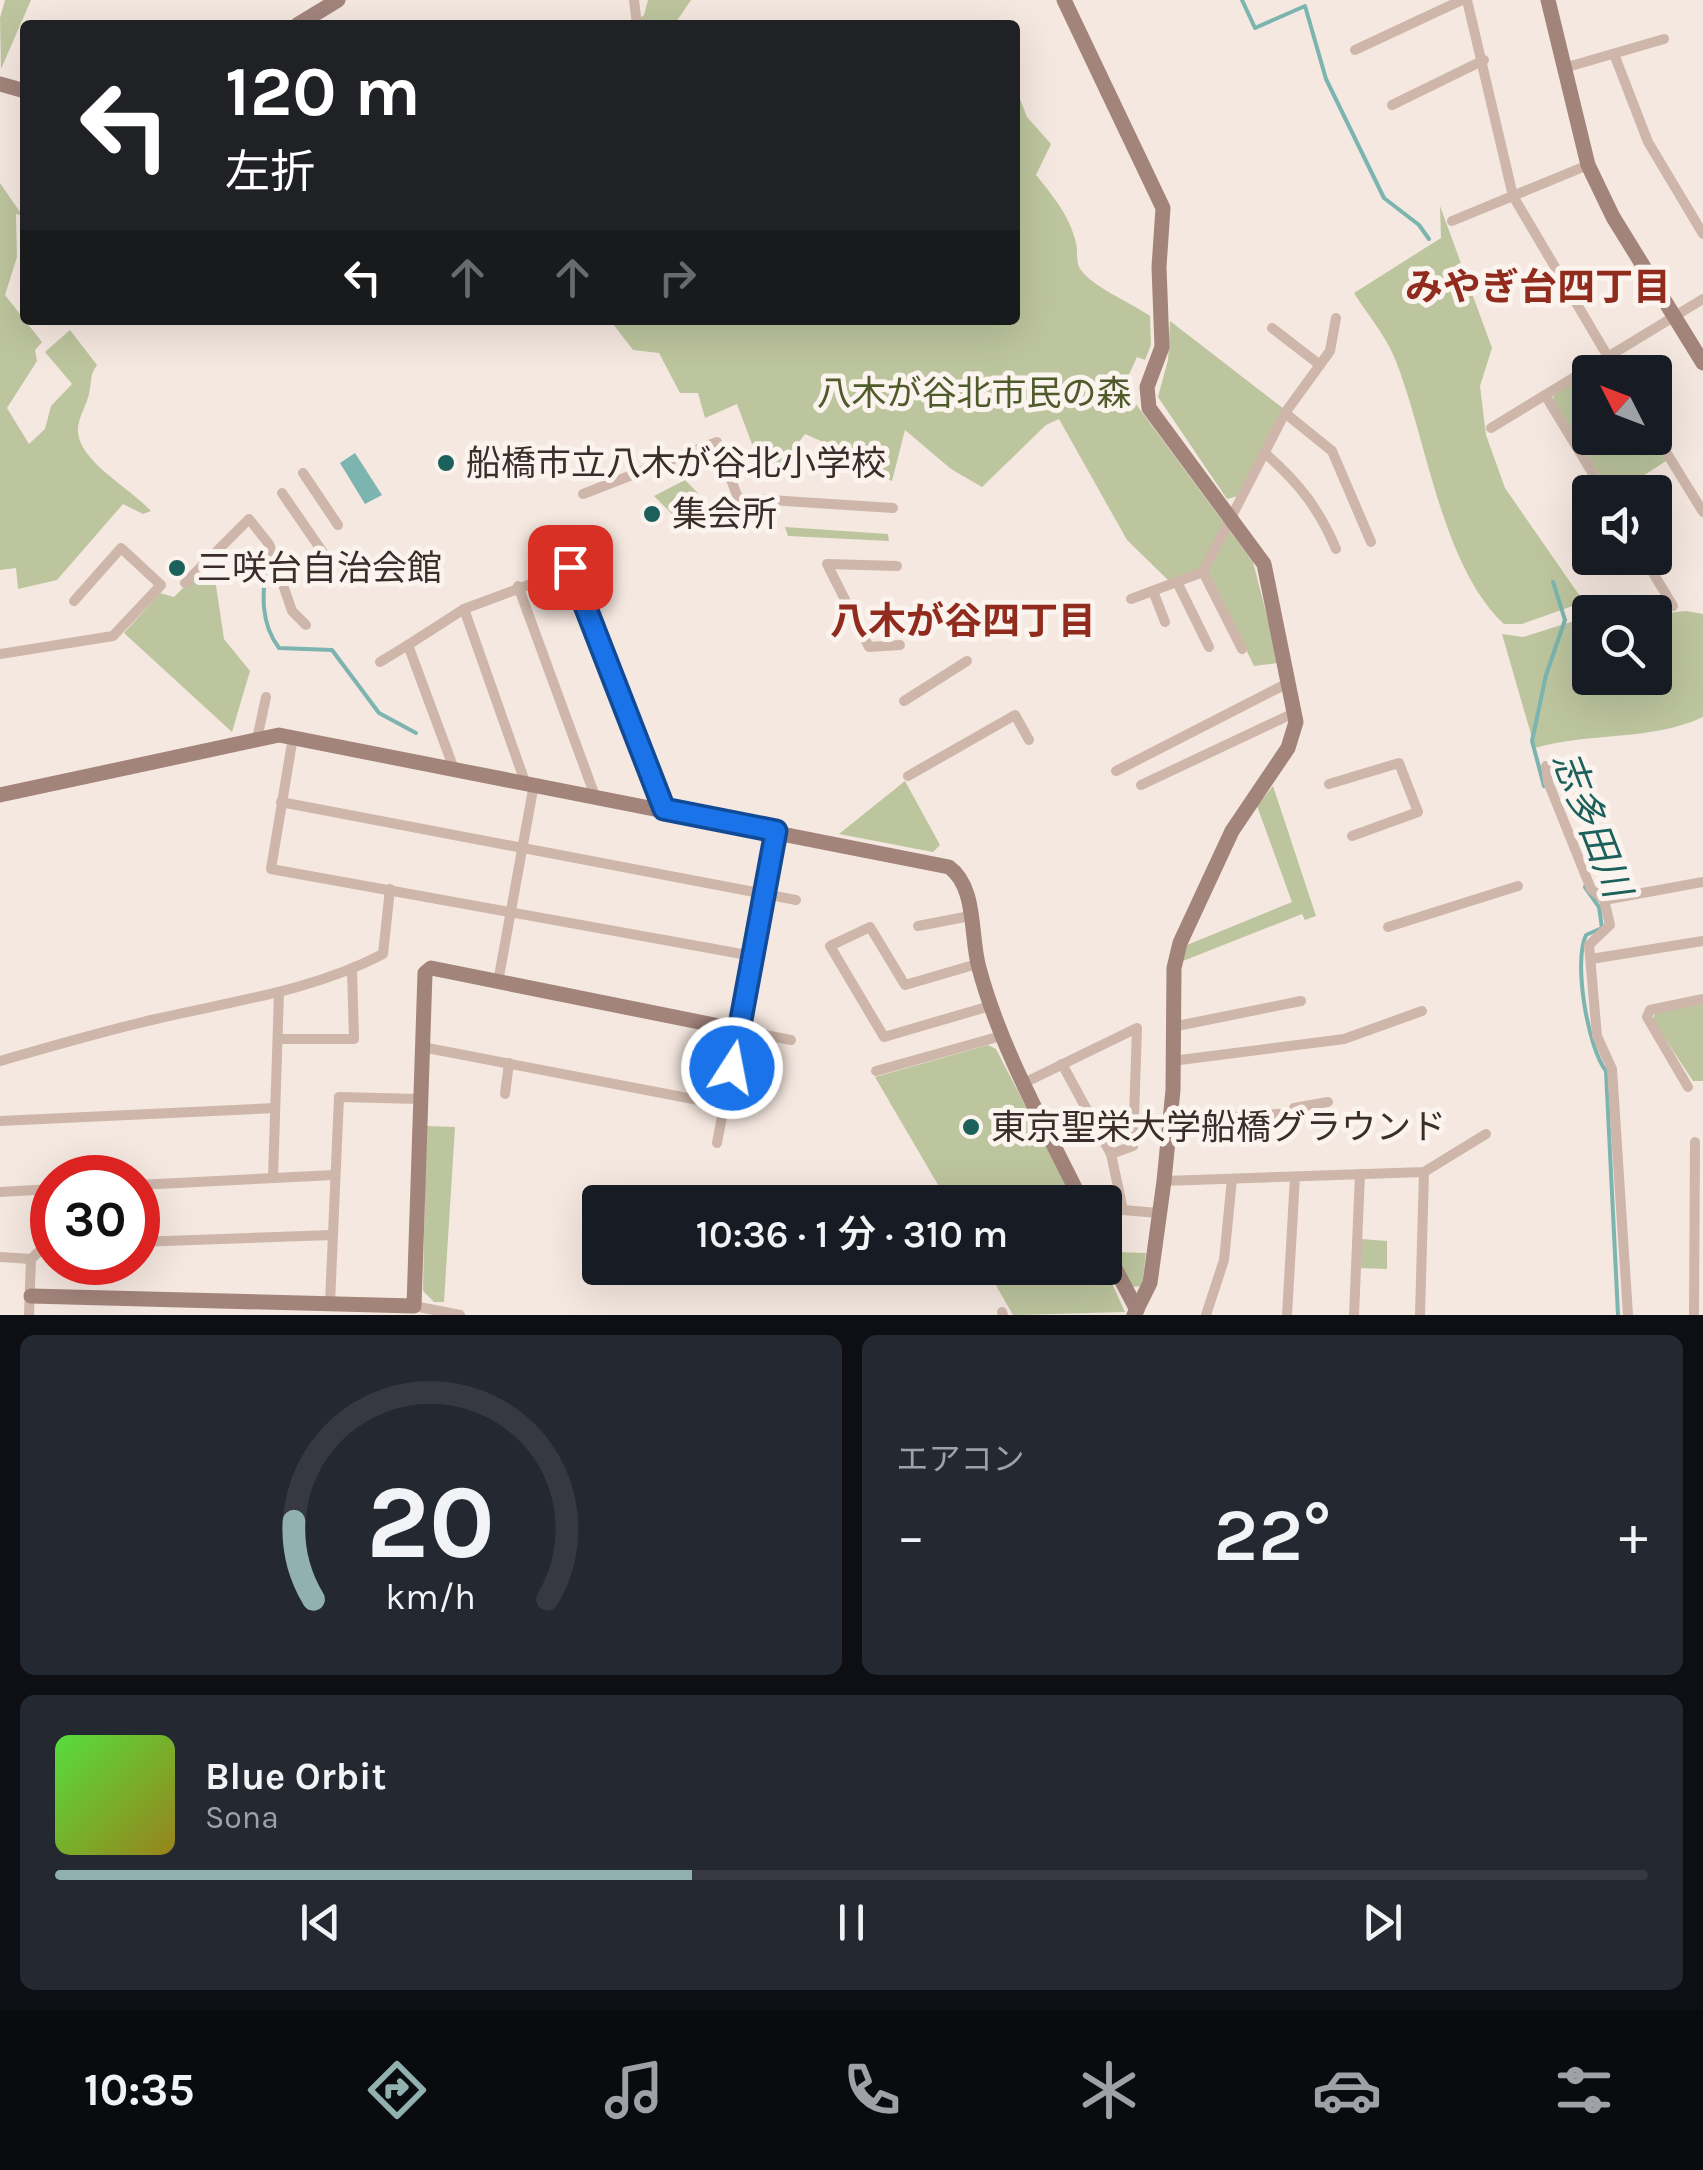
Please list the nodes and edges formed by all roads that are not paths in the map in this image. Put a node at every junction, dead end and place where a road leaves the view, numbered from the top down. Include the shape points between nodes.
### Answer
1 (338, 0) edge
2 (1064, 0) edge
3 (1465, 0) edge
4 (1548, 0) edge
5 (305, 20) edge
6 (1664, 39) dead end
7 (1355, 50) dead end
8 (1614, 54) junction
9 (1484, 60) junction
10 (1564, 68) junction
11 (1392, 105) dead end
12 (1588, 165) junction
13 (1513, 196) junction
14 (1452, 221) dead end
15 (1703, 234) edge
16 (1703, 298) edge
17 (1674, 316) junction
18 (1336, 318) dead end
19 (1272, 328) dead end
20 (1606, 355) edge
21 (1609, 355) edge
22 (1703, 363) edge
23 (1320, 365) junction
24 (1572, 378) edge
25 (1545, 395) junction
26 (1285, 413) junction
27 (1490, 428) dead end
28 (1267, 455) junction
29 (1668, 455) edge
30 (303, 472) dead end
31 (1594, 475) edge
32 (282, 494) dead end
33 (583, 494) dead end
34 (893, 508) dead end
35 (1703, 512) edge
36 (1231, 517) junction
37 (338, 524) dead end
38 (1371, 542) dead end
39 (1336, 549) dead end
40 (324, 554) dead end
41 (897, 566) dead end
42 (1203, 572) junction
43 (1654, 575) edge
44 (1177, 582) junction
45 (185, 583) dead end
46 (518, 586) junction
47 (1152, 591) junction
48 (1131, 599) dead end
49 (74, 601) dead end
50 (1673, 606) dead end
51 (464, 608) junction
52 (1166, 622) dead end
53 (306, 625) dead end
54 (900, 644) dead end
55 (408, 645) junction
56 (1209, 647) dead end
57 (1242, 648) dead end
58 (0, 654) edge
59 (967, 661) dead end
60 (380, 662) dead end
61 (1290, 682) junction
62 (266, 697) dead end
63 (904, 701) dead end
64 (1296, 712) junction
65 (293, 738) junction
66 (258, 739) junction
67 (1029, 740) dead end
68 (1546, 766) dead end
69 (454, 769) junction
70 (1116, 771) dead end
71 (908, 776) dead end
72 (530, 783) junction
73 (1329, 784) dead end
74 (1141, 785) dead end
75 (0, 795) edge
76 (594, 796) junction
77 (281, 802) junction
78 (664, 809) junction
79 (776, 831) junction
80 (1352, 836) dead end
81 (523, 848) junction
82 (1703, 882) edge
83 (1518, 886) dead end
84 (390, 889) junction
85 (765, 894) junction
86 (796, 900) dead end
87 (1604, 900) junction
88 (511, 911) junction
89 (970, 916) junction
90 (918, 926) dead end
91 (1388, 927) dead end
92 (1703, 942) edge
93 (753, 956) junction
94 (1591, 959) junction
95 (978, 964) junction
96 (352, 970) junction
97 (498, 982) junction
98 (279, 992) junction
99 (1703, 999) edge
100 (1301, 1001) dead end
101 (990, 1006) junction
102 (1422, 1011) dead end
103 (1172, 1028) junction
104 (739, 1030) junction
105 (1000, 1036) junction
106 (278, 1039) junction
107 (792, 1040) dead end
108 (422, 1046) junction
109 (0, 1061) edge
110 (1172, 1061) junction
111 (509, 1064) junction
112 (1062, 1064) junction
113 (876, 1071) dead end
114 (1024, 1083) junction
115 (1688, 1086) dead end
116 (505, 1094) dead end
117 (420, 1099) junction
118 (1328, 1102) dead end
119 (724, 1106) junction
120 (276, 1108) junction
121 (0, 1121) edge
122 (1171, 1121) junction
123 (1486, 1134) dead end
124 (1695, 1142) dead end
125 (717, 1143) dead end
126 (1111, 1154) junction
127 (1424, 1172) junction
128 (1360, 1174) junction
129 (334, 1176) junction
130 (1294, 1176) junction
131 (273, 1178) junction
132 (1232, 1179) junction
133 (1164, 1181) junction
134 (160, 1184) edge
135 (1074, 1185) edge
136 (30, 1190) edge
137 (0, 1192) edge
138 (1158, 1214) junction
139 (332, 1235) junction
140 (160, 1241) edge
141 (0, 1258) edge
142 (30, 1259) edge
143 (1122, 1281) edge
144 (31, 1285) edge
145 (31, 1296) junction
146 (330, 1302) junction
147 (414, 1306) junction
148 (190, 1307) edge
149 (1140, 1314) edge
150 (29, 1315) edge
151 (460, 1315) edge
152 (1206, 1315) edge
153 (1288, 1315) edge
154 (1354, 1315) edge
155 (1420, 1315) edge
156 (1628, 1315) edge
157 (1694, 1315) edge

1 - 5 street
2 - 36 street via 1163,208 1162,347 1147,388 1148,408
3 - 7 street
3 - 9 street
4 - 10 street
6 - 8 street
8 - 10 street
8 - 15 street via 1648,142
9 - 11 street
9 - 13 street
10 - 12 street
12 - 13 street
12 - 17 street
13 - 14 street
13 - 20 street
16 - 17 street
17 - 21 street
17 - 22 street
18 - 23 street via 1334,343
19 - 23 street
23 - 26 street
24 - 25 street
25 - 27 street
25 - 31 street
26 - 28 street
26 - 38 street via 1332,451
28 - 36 street
28 - 39 street via 1321,513
29 - 35 street
30 - 37 street
32 - 40 street
33 - 34 street via 717,442 738,498
36 - 42 street
36 - 61 street via 1269,575
41 - 54 street via 827,564 869,647
42 - 44 street
42 - 57 street
43 - 50 street
44 - 47 street
44 - 56 street
45 - 53 street via 248,519 269,544 292,611
46 - 51 street
46 - 76 street
46 - 78 street via 574,568
47 - 48 street
47 - 52 street
49 - 58 street via 122,548 161,585 113,636
51 - 55 street
51 - 72 street
55 - 60 street
55 - 69 street
59 - 63 street
61 - 64 street
61 - 70 street
62 - 66 street
64 - 74 street
64 - 103 street via 1288,748 1232,830 1186,926 1174,968
65 - 66 street
65 - 69 street
65 - 77 street
66 - 75 street
67 - 71 street via 1015,715
68 - 87 street via 1592,889
69 - 72 street
72 - 76 street
72 - 81 street
73 - 80 street via 1399,764 1418,812
76 - 78 street
77 - 81 street
77 - 84 street via 271,869
78 - 79 street
79 - 85 street
79 - 89 street via 949,866 962,878
81 - 85 street
81 - 88 street
82 - 87 street
83 - 91 street
84 - 88 street
84 - 96 street via 383,954
85 - 86 street
85 - 93 street
87 - 94 street via 1610,925 1589,945
88 - 93 street
88 - 97 street
89 - 90 street
89 - 95 street
92 - 94 street
93 - 104 street
94 - 156 street via 1597,1036 1612,1070
95 - 101 street
95 - 101 street via 905,985 870,926 830,946 884,1037
96 - 98 street
96 - 106 street via 354,1040
97 - 104 street
97 - 108 street via 431,968 425,973
98 - 106 street
98 - 109 street
99 - 115 street via 1647,1016
100 - 103 street
101 - 105 street
102 - 110 street via 1344,1039
103 - 110 street
104 - 107 street
104 - 119 street
105 - 113 street
105 - 114 street
106 - 120 street
108 - 111 street
108 - 117 street
110 - 122 street
111 - 116 street
111 - 119 street
112 - 114 street
112 - 126 street
112 - 126 street via 1136,1028 1133,1146
114 - 135 street
117 - 129 street via 339,1097
117 - 147 street
118 - 122 street via 1294,1108 1296,1113
119 - 125 street
120 - 121 street
120 - 131 street
122 - 133 street
123 - 127 street
124 - 157 street
126 - 138 street via 1123,1210
127 - 128 street
127 - 155 street
128 - 130 street
128 - 154 street
129 - 131 street
129 - 139 street
130 - 132 street
130 - 153 street
131 - 134 street
132 - 133 street
132 - 152 street via 1224,1260
133 - 138 street
136 - 137 street
138 - 149 street
139 - 140 street
139 - 146 street
141 - 142 street
143 - 149 street
144 - 145 street
145 - 148 street
145 - 150 street
146 - 147 street
146 - 148 street
147 - 151 street

